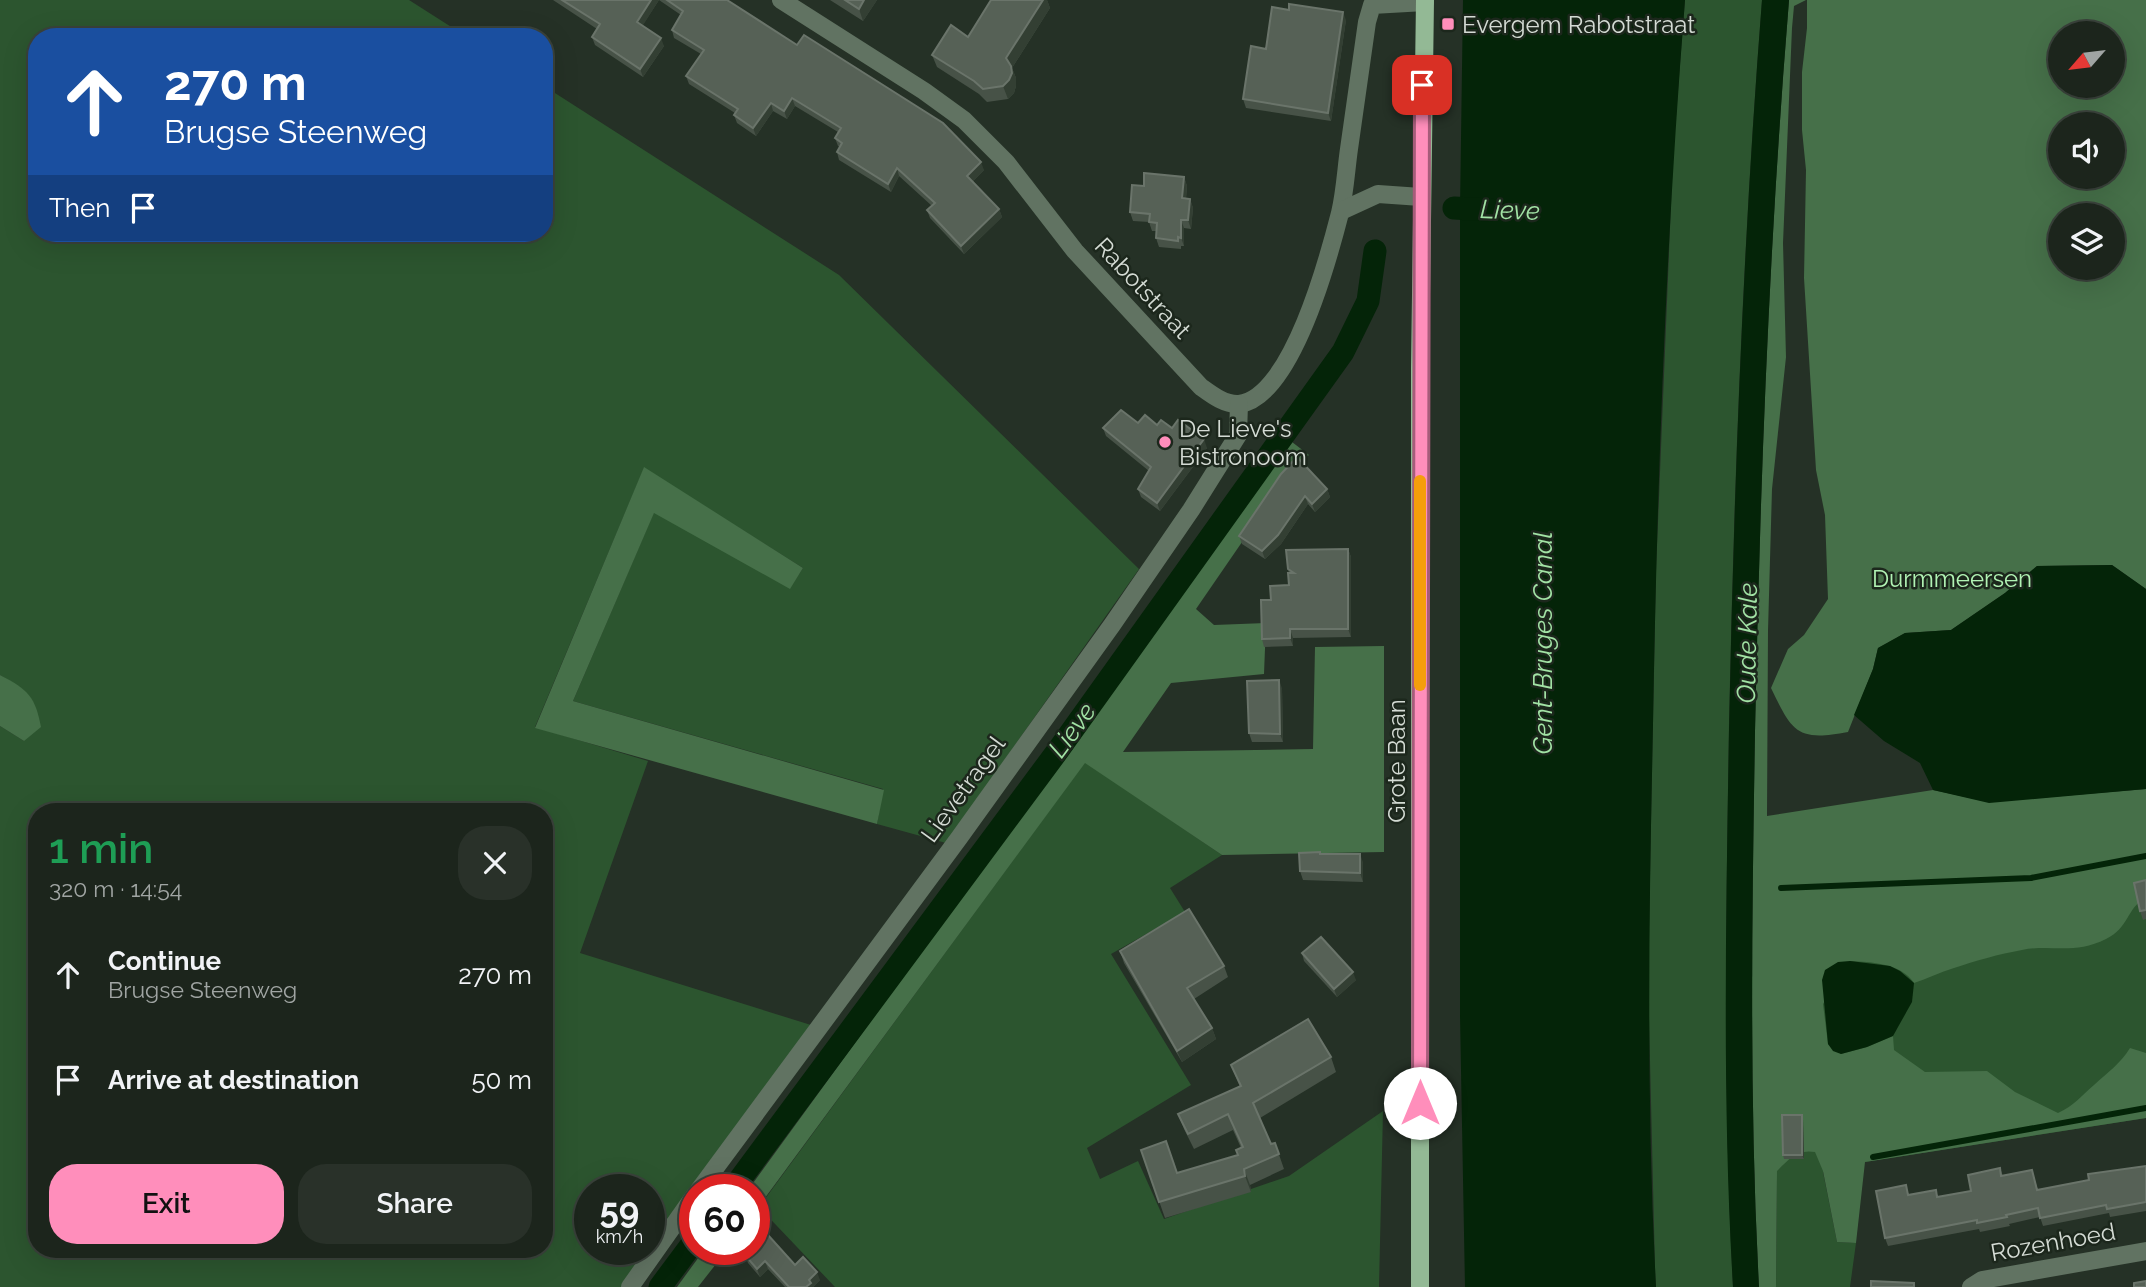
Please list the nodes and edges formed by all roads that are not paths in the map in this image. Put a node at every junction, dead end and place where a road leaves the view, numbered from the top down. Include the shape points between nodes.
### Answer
1 (781, 0) edge
2 (1425, 1) edge
3 (1421, 197) junction
4 (1341, 211) junction
5 (1239, 404) junction
6 (711, 1174) edge
7 (679, 1218) edge
8 (2146, 1251) edge
9 (631, 1287) edge
10 (1420, 1287) edge
11 (1971, 1287) edge

1 - 5 street, Rabotstraat via 964,120 1006,162 1075,251 1201,387 1217,398
2 - 3 main road, Grote Baan
2 - 4 street via 1371,5
3 - 4 street via 1378,194
3 - 10 main road, Grote Baan
4 - 5 street via 1300,338 1265,391
5 - 6 street, Lievetragel via 1238,435 1159,556 959,838
7 - 9 street
8 - 11 street, Rozenhoed via 1982,1280

